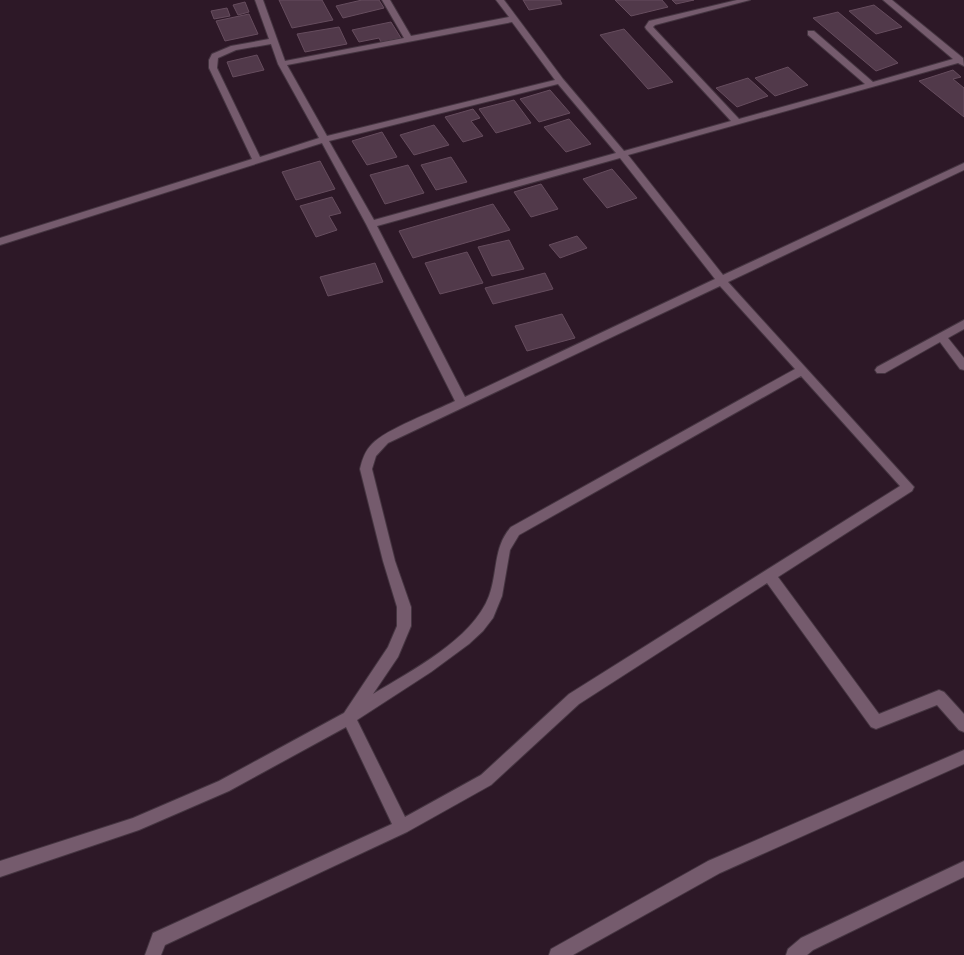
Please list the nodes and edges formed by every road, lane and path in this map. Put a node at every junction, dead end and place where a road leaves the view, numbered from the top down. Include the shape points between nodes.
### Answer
1 (258, 0) edge
2 (386, 0) edge
3 (500, 0) edge
4 (746, 0) edge
5 (887, 0) edge
6 (513, 19) junction
7 (811, 33) dead end
8 (409, 39) junction
9 (274, 41) junction
10 (962, 62) edge
11 (282, 64) junction
12 (560, 81) junction
13 (872, 85) junction
14 (737, 122) junction
15 (323, 140) junction
16 (622, 154) junction
17 (257, 161) junction
18 (964, 166) edge
19 (371, 224) junction
20 (0, 242) edge
21 (722, 281) junction
22 (964, 324) edge
23 (941, 336) junction
24 (964, 366) edge
25 (803, 370) junction
26 (882, 370) dead end
27 (462, 403) junction
28 (769, 575) junction
29 (349, 718) junction
30 (964, 725) edge
31 (964, 757) edge
32 (402, 827) junction
33 (0, 869) edge
34 (964, 869) edge
35 (153, 955) edge
36 (557, 955) edge
37 (794, 955) edge

1 - 9 street
2 - 8 street
3 - 6 street
4 - 14 street via 652,23 648,27
5 - 10 street
6 - 8 street
6 - 12 street
7 - 13 street
8 - 11 street
9 - 11 street
9 - 17 street via 223,51 212,61
10 - 13 street
11 - 15 street
12 - 15 street
12 - 16 street
13 - 14 street
14 - 16 street
15 - 17 street
15 - 19 street
16 - 19 street
16 - 21 street
17 - 20 street
18 - 21 street
19 - 27 street
21 - 25 street
21 - 27 street
22 - 23 street
23 - 24 street
23 - 26 street
25 - 28 street via 908,487
25 - 29 street via 515,531 504,547 499,586 487,615 468,637
27 - 29 street via 384,440 373,449 368,458 366,469 389,561 404,607 404,626 392,652
28 - 30 street via 876,722 939,697
28 - 32 street via 574,699 486,780
29 - 32 street
29 - 33 street via 224,786 190,801 134,825
31 - 36 street via 714,867
32 - 35 street via 159,939
34 - 37 street via 807,944

